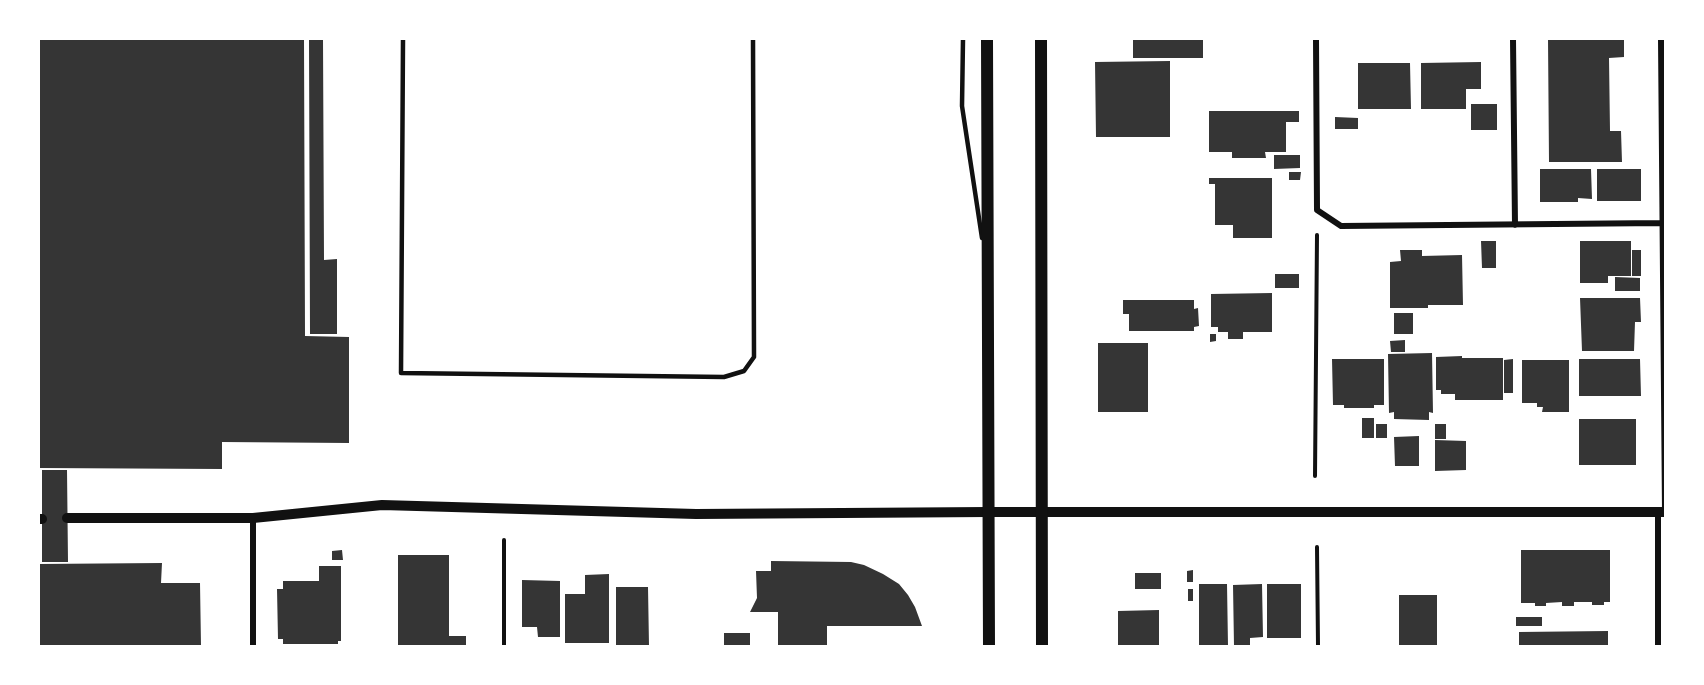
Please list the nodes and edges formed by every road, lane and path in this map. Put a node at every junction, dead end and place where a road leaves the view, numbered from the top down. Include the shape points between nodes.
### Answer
1 (403, 39) edge
2 (753, 39) edge
3 (963, 39) edge
4 (987, 39) edge
5 (1041, 39) edge
6 (1316, 39) edge
7 (1514, 39) edge
8 (1660, 39) edge
9 (1317, 210) junction
10 (1662, 223) junction
11 (1515, 225) junction
12 (988, 273) junction
13 (1315, 477) dead end
14 (988, 512) junction
15 (1662, 512) edge
16 (1042, 513) junction
17 (67, 518) dead end
18 (253, 518) junction
19 (504, 540) dead end
20 (1317, 547) dead end
21 (253, 646) edge
22 (504, 646) edge
23 (989, 646) edge
24 (1042, 646) edge
25 (1318, 646) edge
26 (1658, 646) edge

1 - 2 lane via 401,373 724,377 744,371 754,357
3 - 12 lane via 962,106
4 - 12 main road
5 - 16 main road
6 - 9 street
7 - 11 street
8 - 10 street
9 - 11 street via 1341,226
9 - 13 path
10 - 11 street
10 - 15 street
12 - 14 main road
14 - 16 street
14 - 18 street via 696,514 382,505
14 - 23 main road
15 - 16 street
15 - 26 street
16 - 24 main road
17 - 18 street
18 - 21 street
19 - 22 path
20 - 25 path

